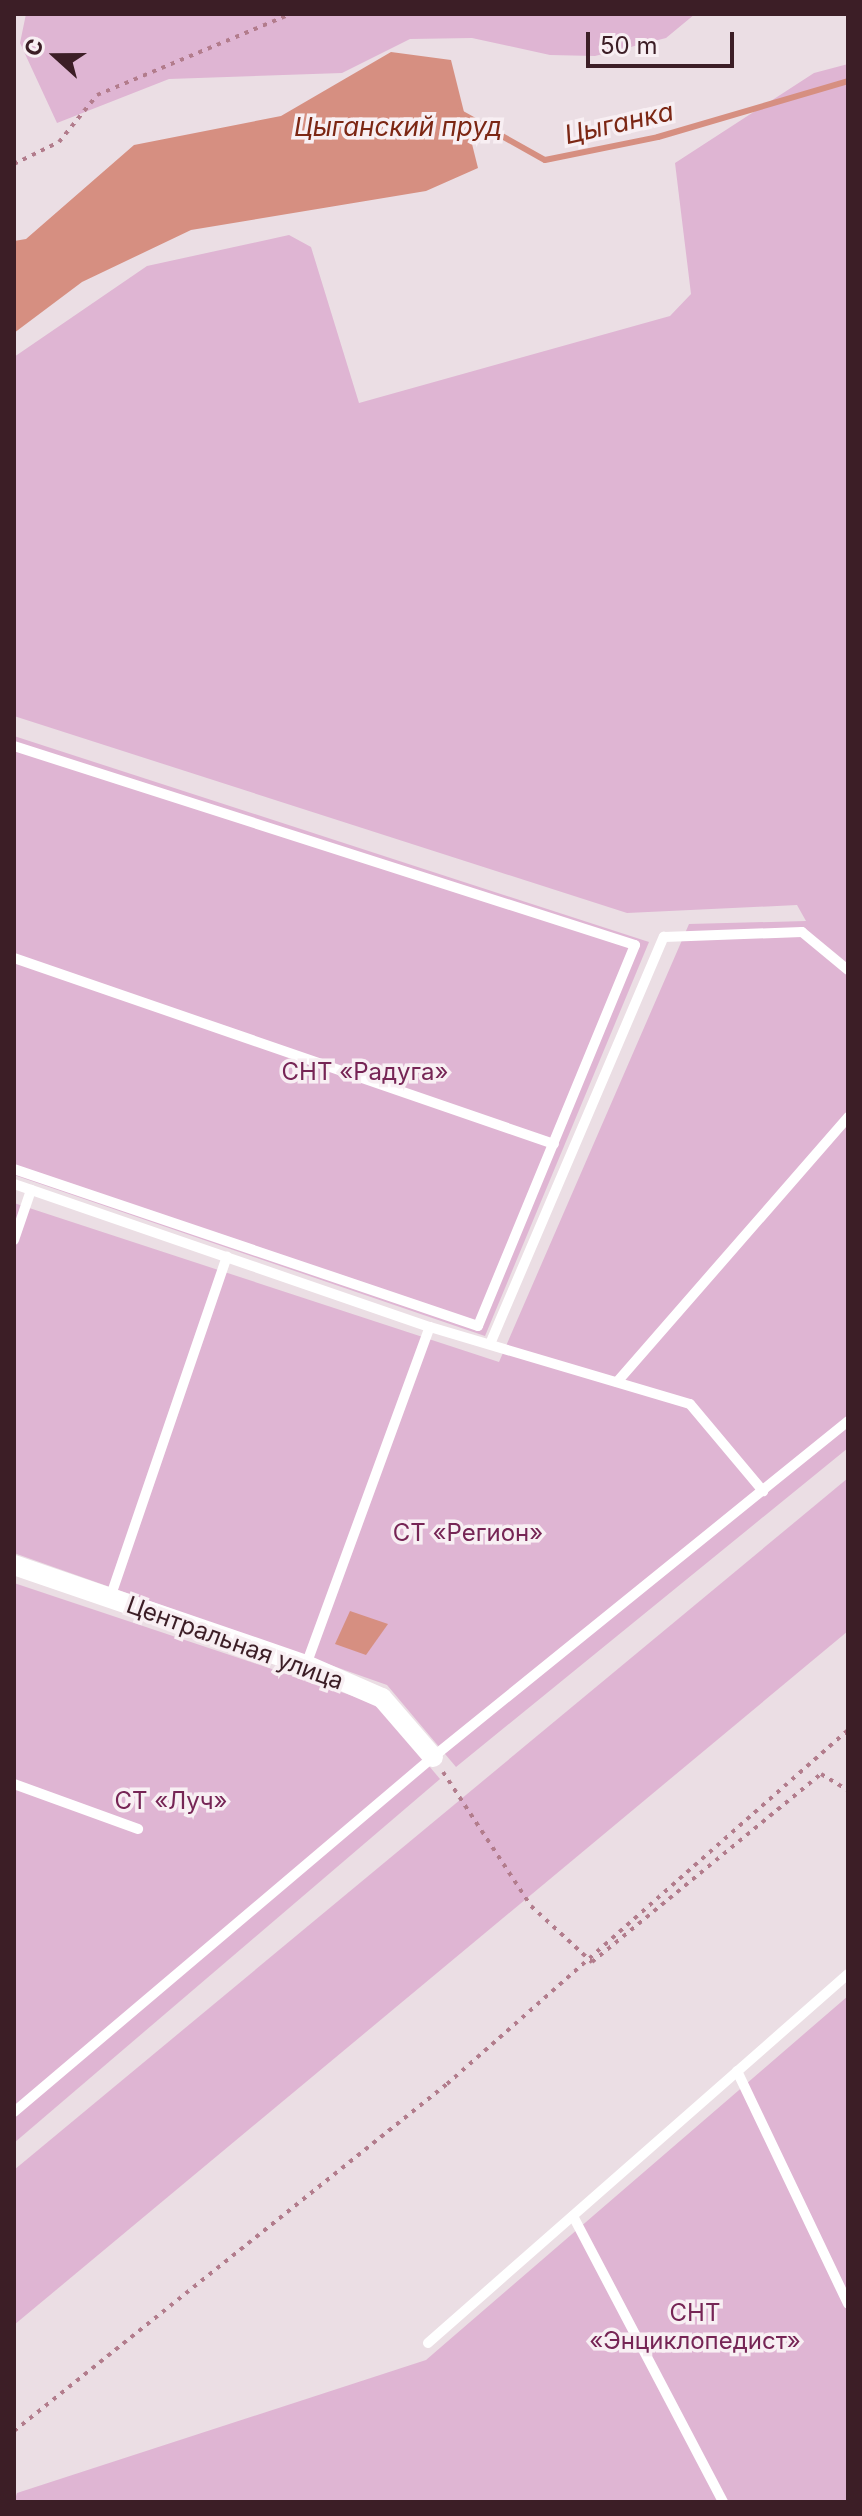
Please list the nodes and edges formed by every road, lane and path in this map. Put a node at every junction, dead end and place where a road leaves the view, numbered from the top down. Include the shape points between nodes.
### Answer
1 (291, 14) edge
2 (14, 164) edge
3 (14, 746) edge
4 (14, 958) edge
5 (848, 970) edge
6 (848, 1117) edge
7 (554, 1144) junction
8 (14, 1169) edge
9 (14, 1184) edge
10 (31, 1190) junction
11 (14, 1240) edge
12 (227, 1257) junction
13 (430, 1327) junction
14 (490, 1344) junction
15 (617, 1382) junction
16 (848, 1421) edge
17 (763, 1491) junction
18 (14, 1565) edge
19 (110, 1598) junction
20 (306, 1665) junction
21 (848, 1730) edge
22 (433, 1757) junction
23 (14, 1784) edge
24 (848, 1790) edge
25 (138, 1829) dead end
26 (589, 1959) junction
27 (848, 1974) edge
28 (737, 2071) junction
29 (14, 2112) edge
30 (573, 2216) junction
31 (848, 2304) edge
32 (428, 2343) dead end
33 (14, 2431) edge
34 (723, 2502) edge

1 - 2 path via 97,95 59,142
3 - 7 lane via 635,945
4 - 7 lane
5 - 14 lane via 802,932 664,937
6 - 15 lane
7 - 8 lane via 478,1326
9 - 10 lane
10 - 11 lane
10 - 12 lane
12 - 13 lane
12 - 19 lane
13 - 14 lane
13 - 20 lane
14 - 15 lane
15 - 17 lane via 690,1404
16 - 17 lane
17 - 22 lane
18 - 19 street, Центральная улица
19 - 20 street, Центральная улица
20 - 22 street, Центральная улица via 382,1698
21 - 26 path
22 - 26 path via 531,1906
22 - 29 lane
23 - 25 lane
24 - 26 path via 821,1774
26 - 33 path via 447,2084
27 - 28 lane
28 - 30 lane
28 - 31 lane
30 - 32 lane
30 - 34 lane

